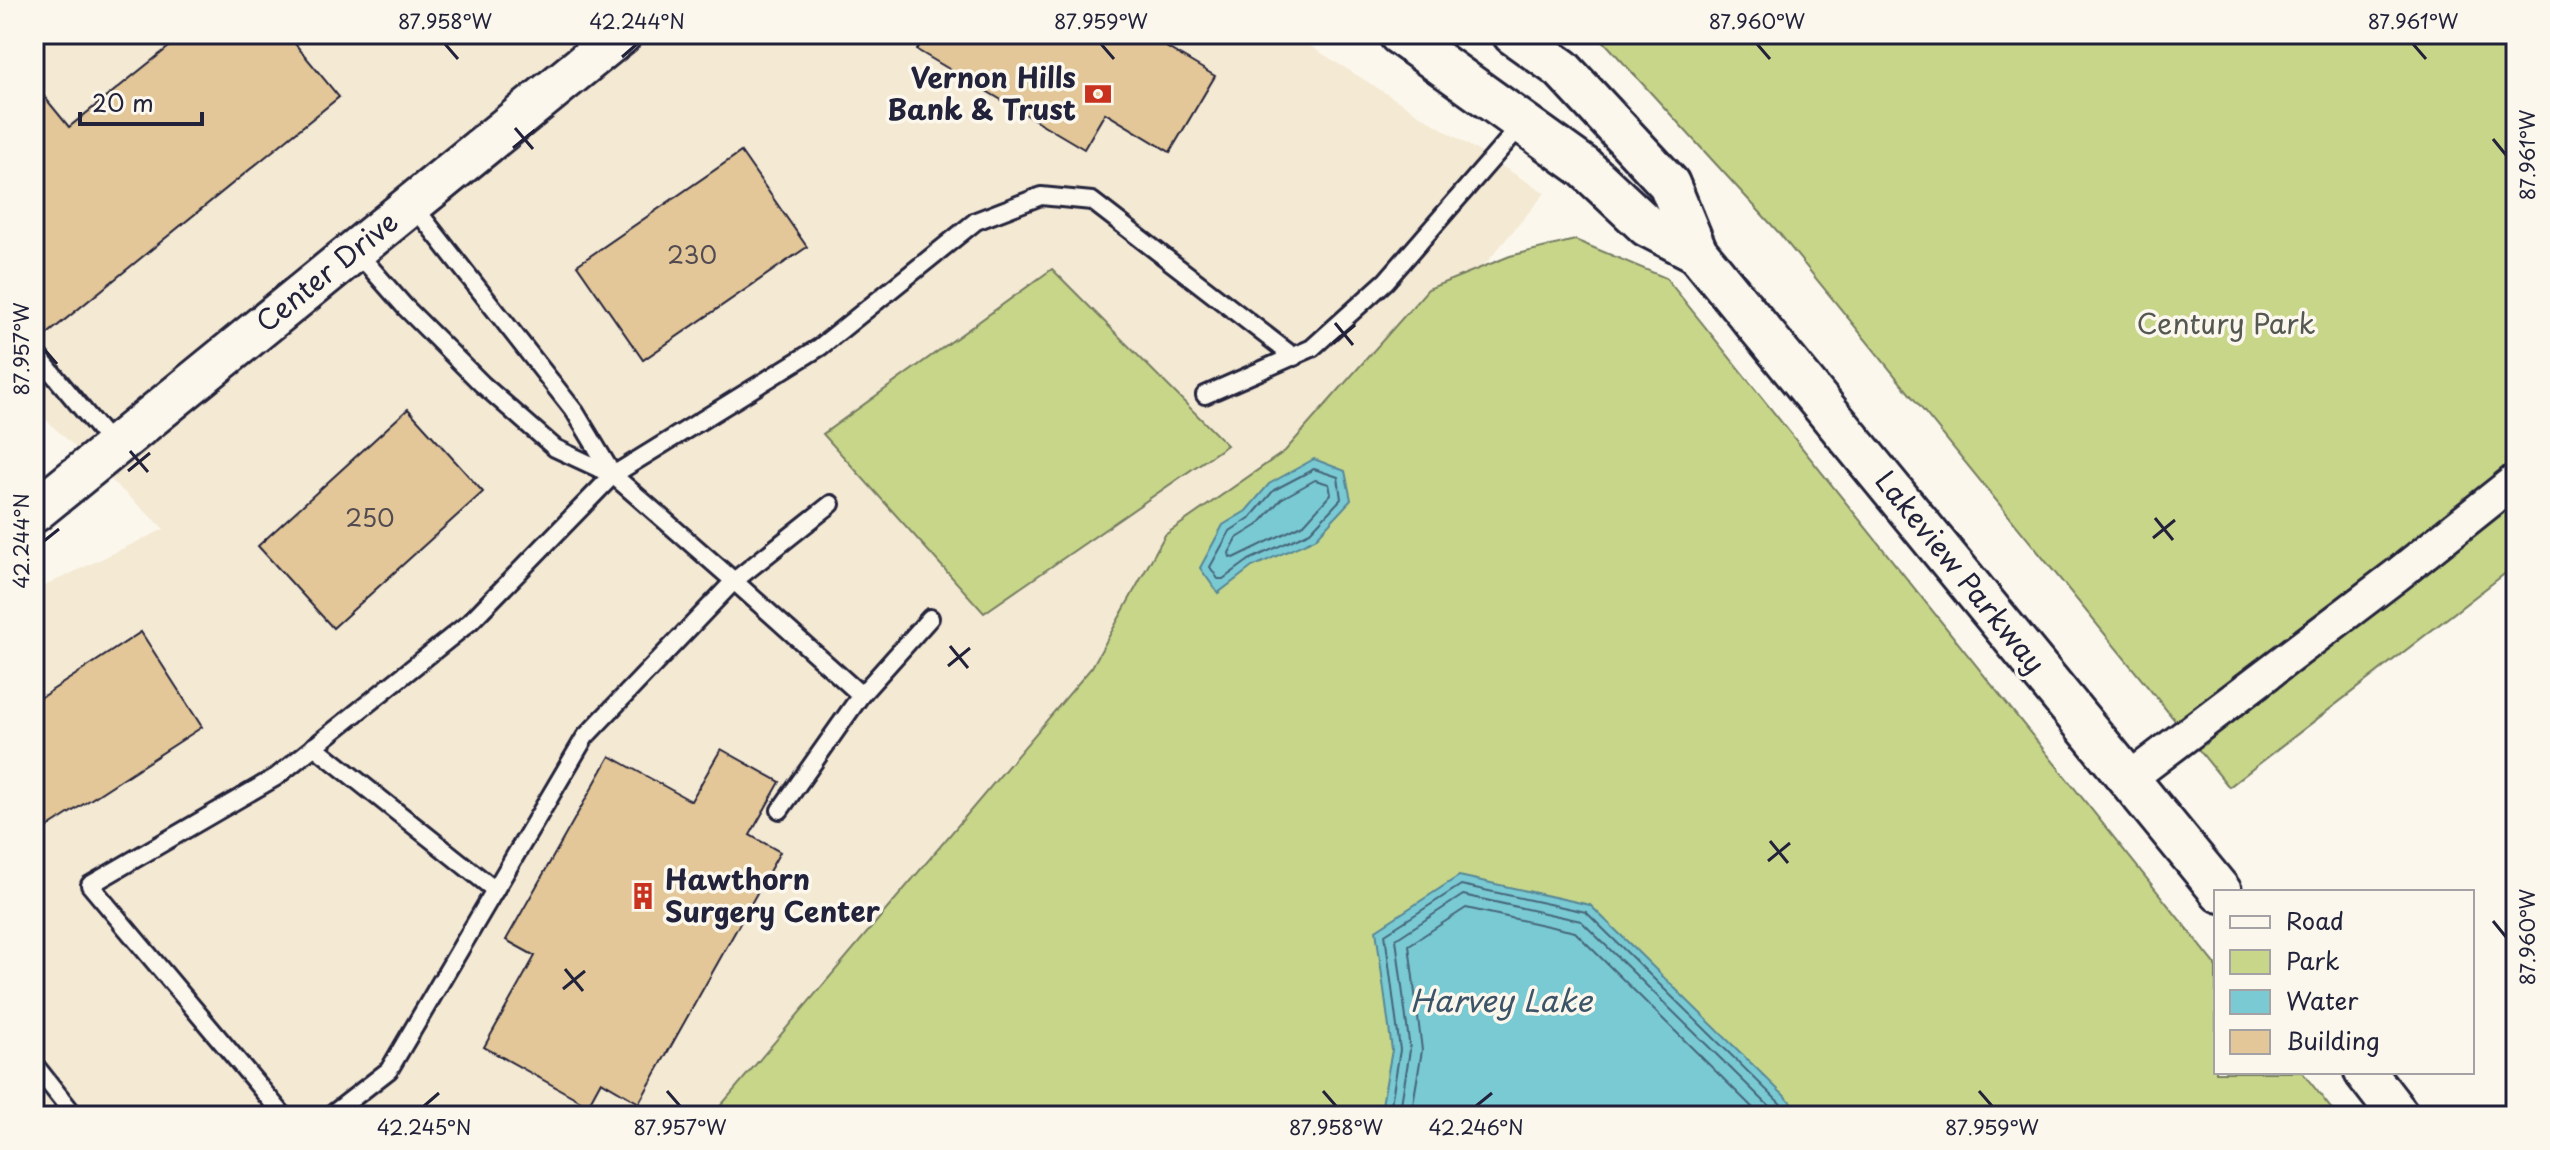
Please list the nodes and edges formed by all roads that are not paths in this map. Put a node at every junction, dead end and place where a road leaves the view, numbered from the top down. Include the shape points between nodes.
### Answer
1 (621, 34) edge
2 (1399, 34) edge
3 (1513, 34) edge
4 (1523, 123) junction
5 (412, 204) junction
6 (354, 249) junction
7 (1697, 252) junction
8 (34, 351) edge
9 (1294, 357) junction
10 (1205, 395) dead end
11 (114, 447) junction
12 (613, 475) junction
13 (2516, 480) edge
14 (831, 504) dead end
15 (34, 512) edge
16 (734, 581) junction
17 (930, 618) dead end
18 (861, 695) junction
19 (314, 746) junction
20 (2130, 778) junction
21 (780, 810) dead end
22 (495, 890) junction
23 (2219, 890) edge
24 (34, 1064) edge
25 (2367, 1074) edge
26 (75, 1116) edge
27 (284, 1116) edge
28 (330, 1116) edge
29 (2399, 1116) edge

1 - 5 street, Center Drive
2 - 4 street, Lakeview Parkway
3 - 7 street, Lakeview Parkway via 1562,69 1669,184
4 - 7 street, Lakeview Parkway via 1584,167 1647,226
4 - 9 lane via 1386,281 1312,348
5 - 6 street, Center Drive
5 - 12 lane via 575,412
6 - 11 street, Center Drive
6 - 12 lane via 503,403 555,448
7 - 20 street, Lakeview Parkway
8 - 11 lane
9 - 10 lane
9 - 12 lane via 1092,201 1041,196 976,221 820,347
11 - 15 street, Center Drive
12 - 16 lane
12 - 19 lane via 470,622
13 - 20 street
14 - 16 lane
16 - 18 lane
16 - 22 lane via 585,737
17 - 18 lane
18 - 21 lane
19 - 22 lane
19 - 27 lane via 276,777 90,885
20 - 23 street, Lakeview Parkway
22 - 28 lane via 389,1070
24 - 26 lane
25 - 29 street

